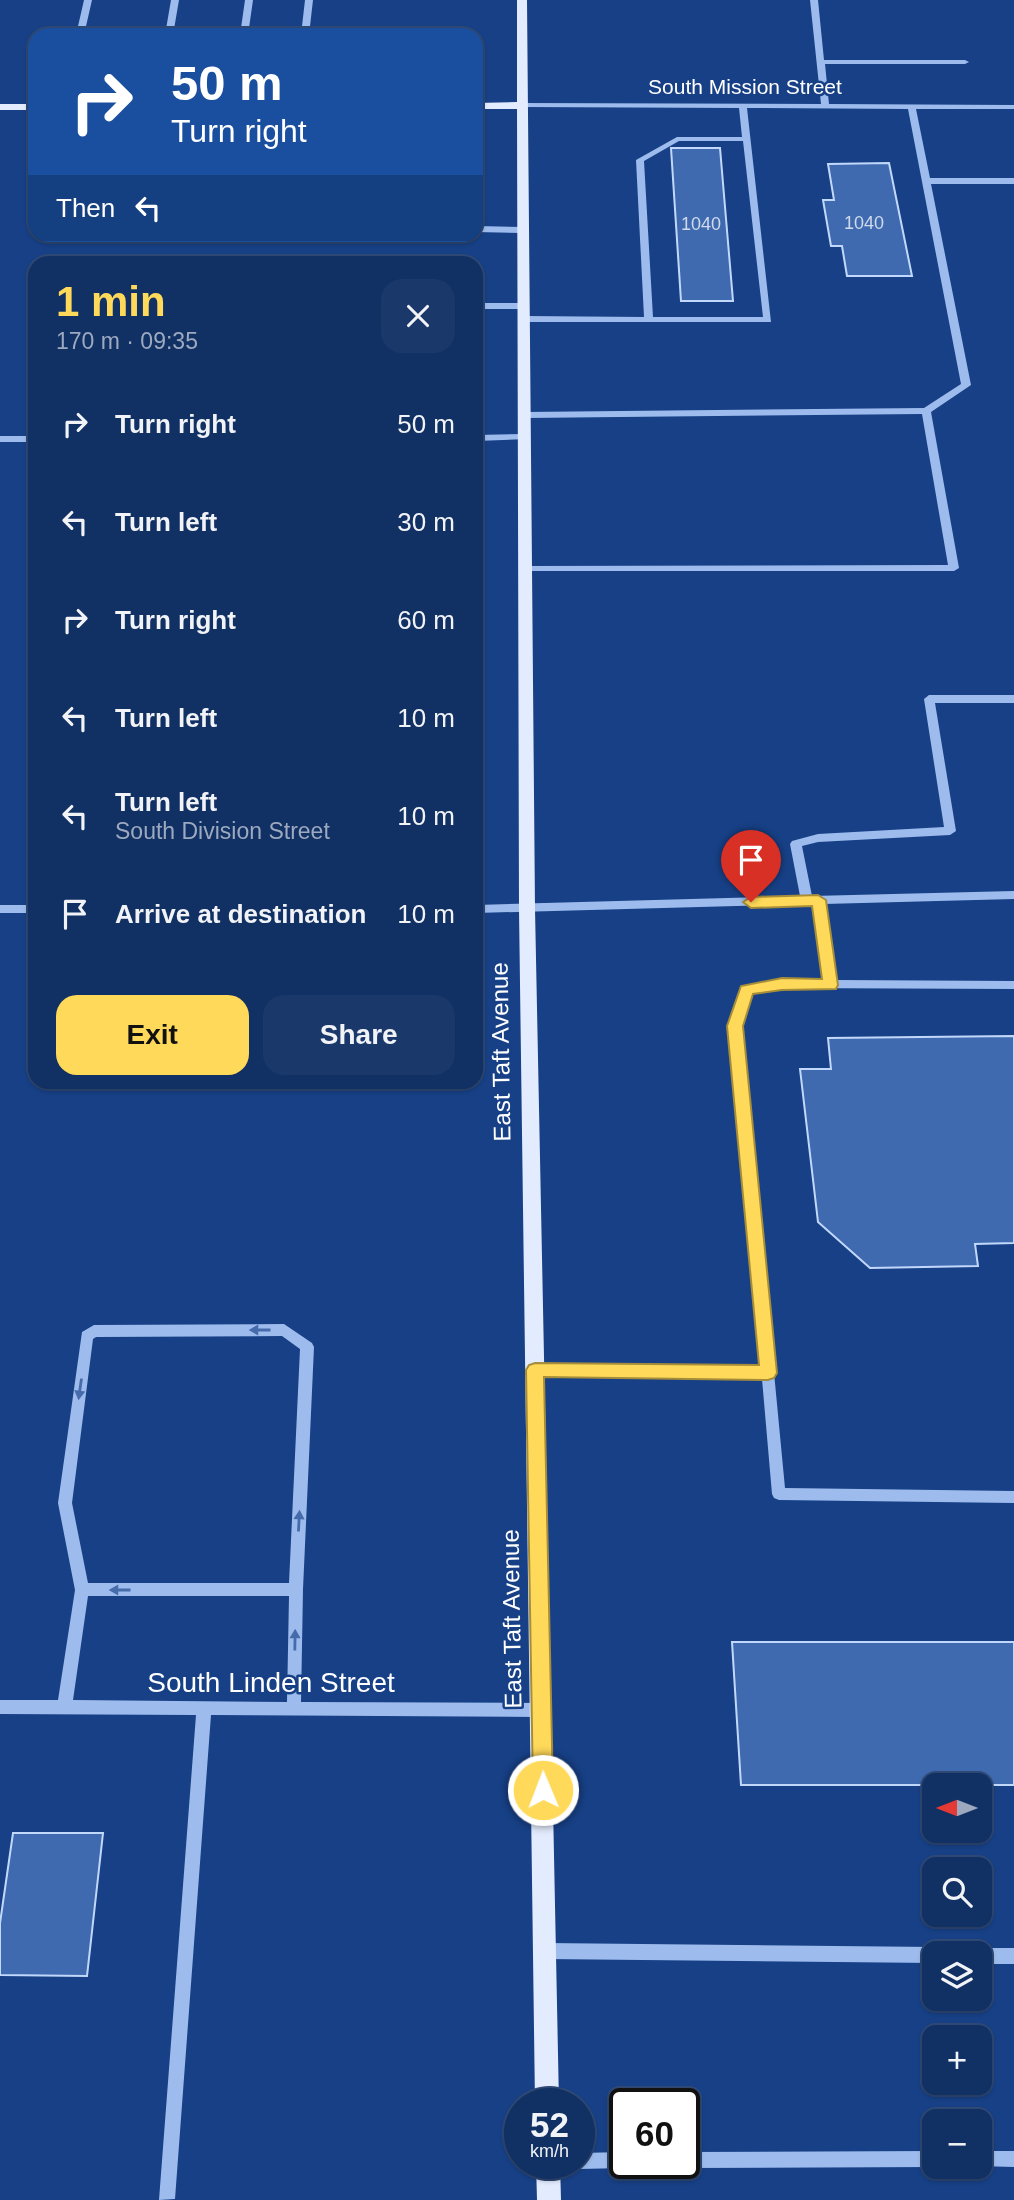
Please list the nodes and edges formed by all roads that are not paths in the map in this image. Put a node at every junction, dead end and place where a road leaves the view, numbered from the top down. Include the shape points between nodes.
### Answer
1 (88, 0) edge
2 (175, 0) edge
3 (249, 0) edge
4 (309, 0) edge
5 (522, 0) edge
6 (814, 0) edge
7 (82, 28) edge
8 (170, 28) edge
9 (245, 28) edge
10 (306, 28) edge
11 (821, 62) junction
12 (965, 62) dead end
13 (522, 105) junction
14 (483, 106) edge
15 (743, 106) junction
16 (0, 107) edge
17 (28, 107) edge
18 (825, 107) junction
19 (912, 107) junction
20 (1014, 107) edge
21 (747, 139) junction
22 (927, 181) junction
23 (1014, 181) edge
24 (483, 229) edge
25 (523, 230) junction
26 (483, 307) edge
27 (524, 313) junction
28 (649, 320) junction
29 (926, 411) junction
30 (525, 415) junction
31 (525, 437) junction
32 (483, 438) edge
33 (0, 439) edge
34 (28, 439) edge
35 (525, 569) junction
36 (1014, 699) edge
37 (1014, 895) edge
38 (813, 901) junction
39 (0, 909) edge
40 (28, 909) edge
41 (483, 909) edge
42 (527, 909) junction
43 (831, 985) junction
44 (1014, 985) edge
45 (535, 1370) junction
46 (768, 1373) junction
47 (1014, 1497) edge
48 (296, 1589) junction
49 (82, 1590) junction
50 (0, 1707) edge
51 (64, 1707) junction
52 (204, 1708) junction
53 (294, 1708) junction
54 (541, 1710) junction
55 (545, 1951) junction
56 (922, 1955) edge
57 (992, 1956) edge
58 (1014, 1956) edge
59 (547, 2088) edge
60 (922, 2159) edge
61 (992, 2159) edge
62 (1014, 2159) edge
63 (700, 2160) edge
64 (548, 2179) edge
65 (167, 2199) edge
66 (549, 2200) edge

1 - 7 lane
2 - 8 lane
3 - 9 lane
4 - 10 lane
5 - 13 main road, East Taft Avenue
6 - 11 street
11 - 12 street
11 - 18 street
13 - 14 main road, South Mission Street
13 - 15 street, South Mission Street
13 - 25 main road, East Taft Avenue
15 - 18 street, South Mission Street
15 - 21 street
16 - 17 main road
18 - 19 street, South Mission Street
19 - 20 street, South Mission Street
19 - 22 street
21 - 28 street via 677,139 640,160
21 - 28 street via 768,320
22 - 23 lane
22 - 29 street via 966,386
24 - 25 street
25 - 27 main road, East Taft Avenue
26 - 27 lane
27 - 28 street
27 - 30 main road, East Taft Avenue
29 - 30 lane
29 - 35 lane via 954,568
30 - 31 main road, East Taft Avenue
31 - 32 street
31 - 35 main road, East Taft Avenue
33 - 34 street
35 - 42 main road, East Taft Avenue
36 - 38 street via 929,699 950,831 818,838 796,844
37 - 38 street
38 - 42 street
38 - 43 street
39 - 40 street
41 - 42 street
42 - 45 main road, East Taft Avenue
43 - 44 street
43 - 46 street via 782,984 747,990 735,1026
45 - 46 street
45 - 54 main road, East Taft Avenue
46 - 47 street via 779,1494
48 -> 49 street
48 -> 49 street via 307,1347 284,1330 94,1331 87,1336 65,1503
53 -> 48 street
49 - 51 street
50 - 51 street, South Linden Street
51 - 52 street, South Linden Street
52 - 53 street, South Linden Street
52 - 65 street
53 - 54 street, South Linden Street
54 - 55 main road, East Taft Avenue
55 - 56 street
55 - 59 main road, East Taft Avenue
57 - 58 lane
60 - 63 street
61 - 62 lane
64 - 66 main road

